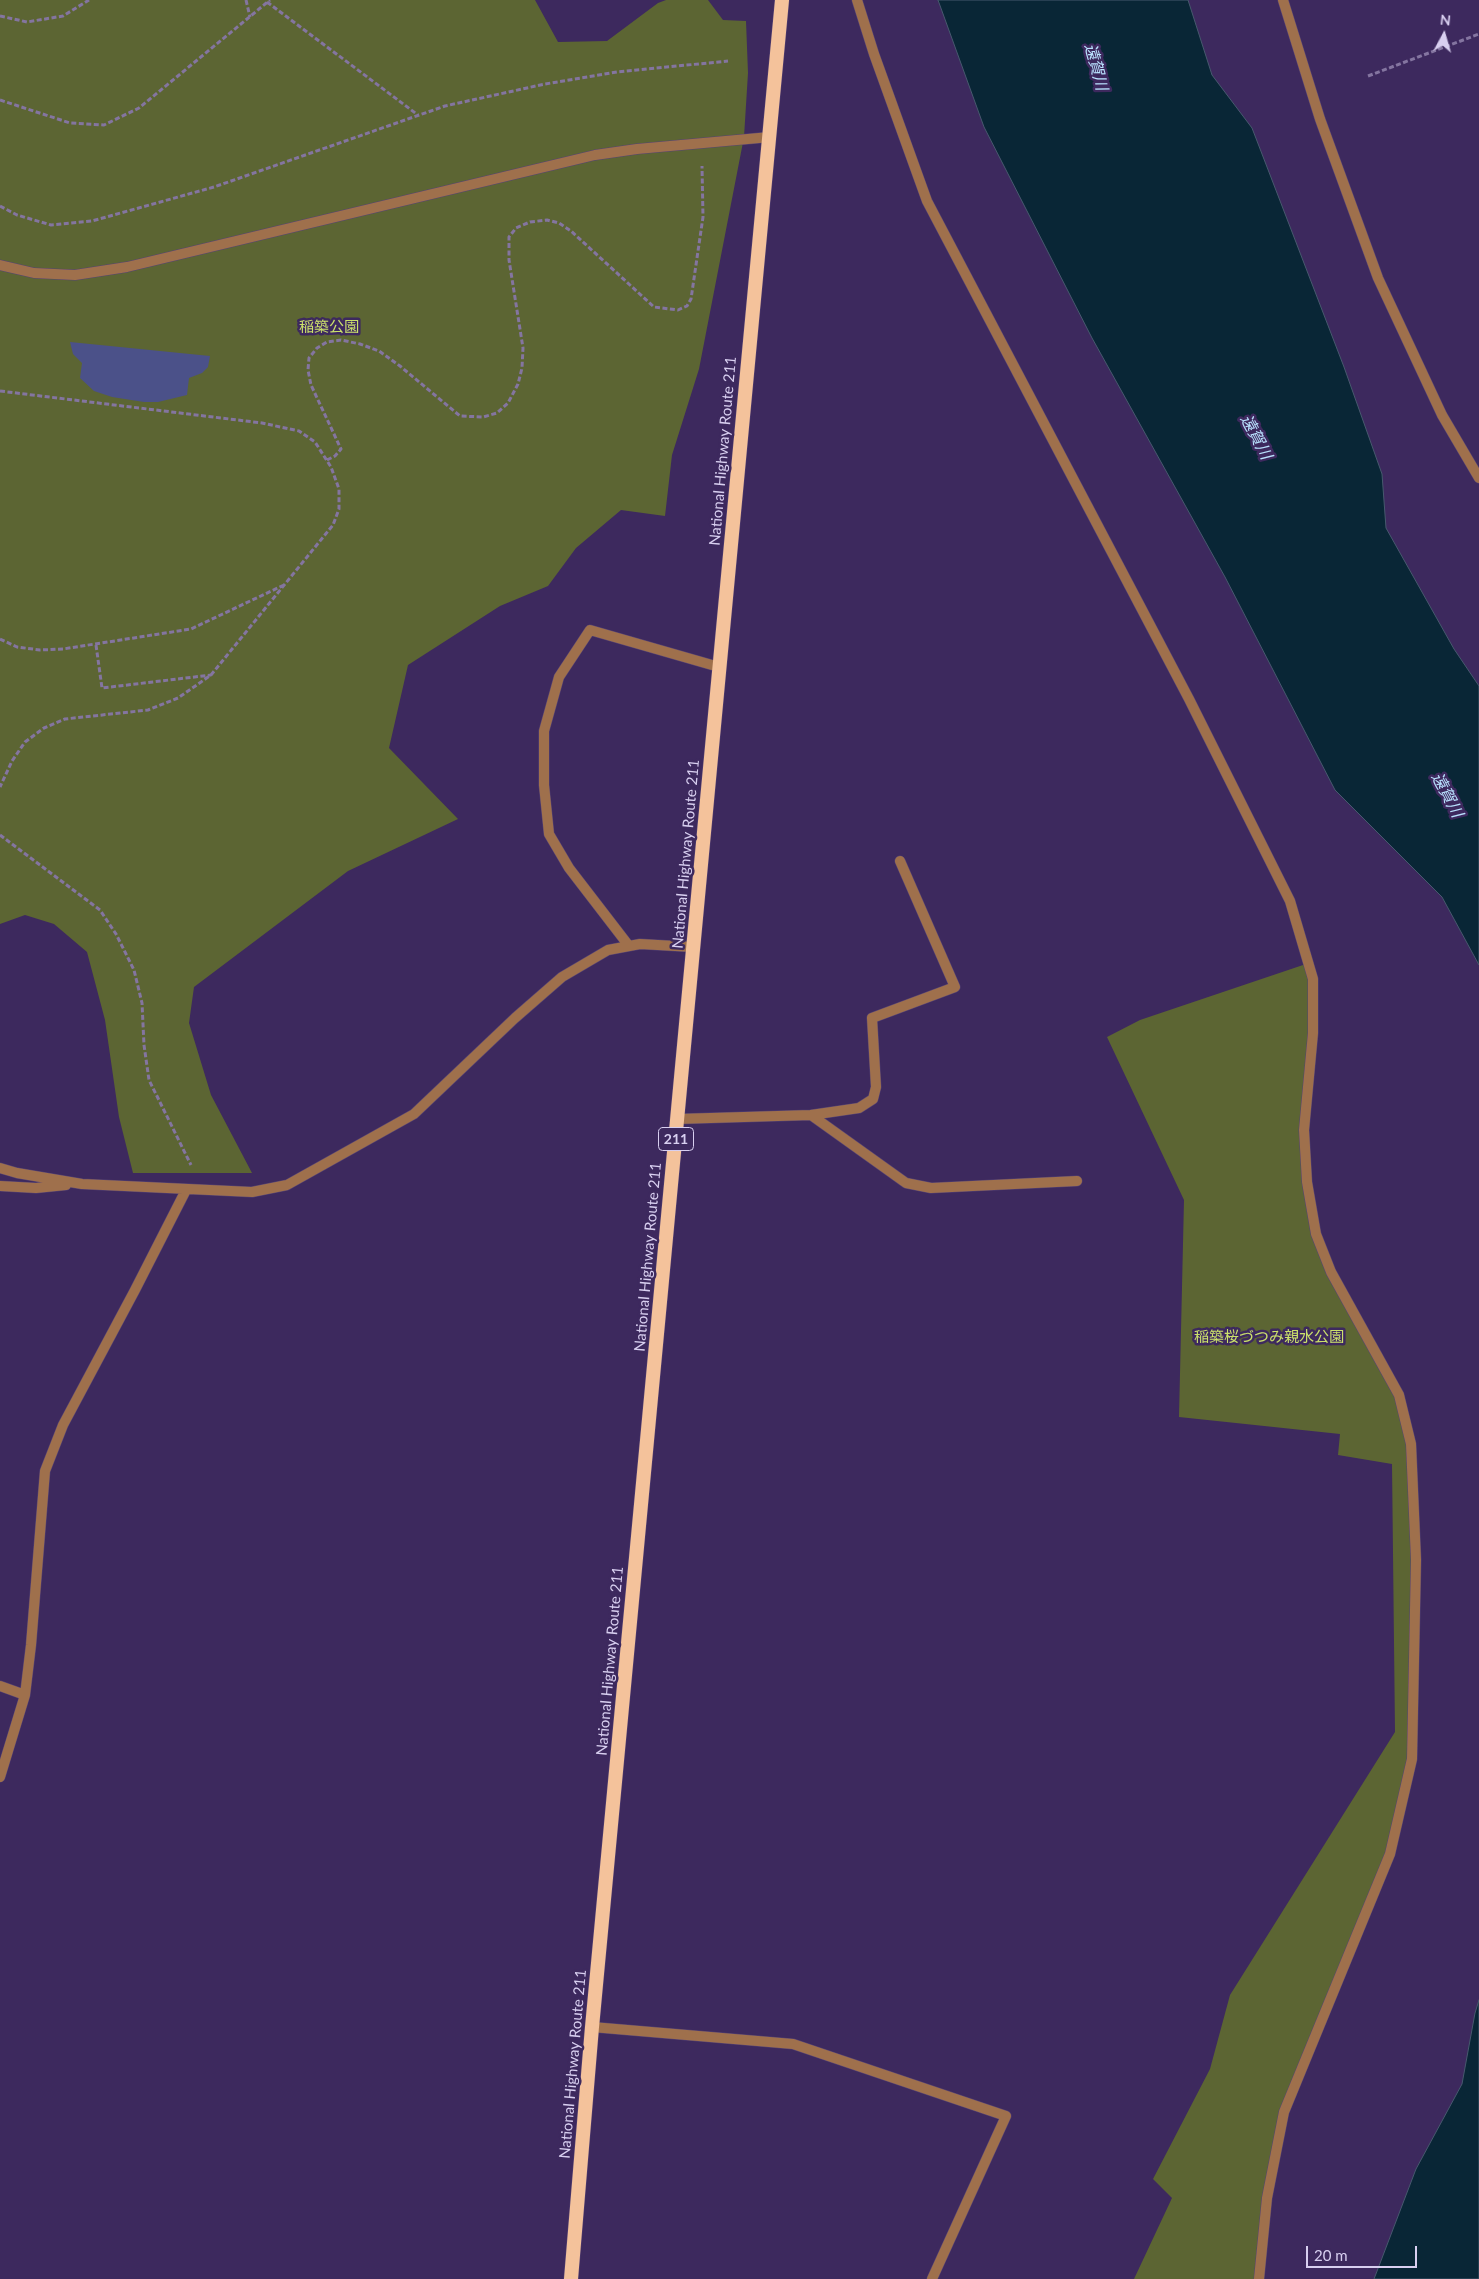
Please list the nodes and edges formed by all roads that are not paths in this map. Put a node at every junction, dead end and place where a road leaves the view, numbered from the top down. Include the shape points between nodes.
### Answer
1 (782, 0) edge
2 (857, 0) edge
3 (1283, 0) edge
4 (770, 138) junction
5 (0, 265) edge
6 (1479, 478) edge
7 (719, 667) junction
8 (900, 861) dead end
9 (629, 946) junction
10 (694, 947) junction
11 (811, 1115) junction
12 (677, 1119) junction
13 (0, 1168) edge
14 (1077, 1181) dead end
15 (82, 1184) junction
16 (0, 1186) edge
17 (186, 1190) junction
18 (0, 1686) edge
19 (24, 1695) junction
20 (0, 1776) edge
21 (592, 2027) junction
22 (571, 2279) edge
23 (932, 2279) edge
24 (1259, 2279) edge

1 - 4 highway, National Highway Route 211 / 211
2 - 24 street via 927,201 1184,690 1290,901 1313,979 1304,1130 1307,1182 1316,1234 1331,1272 1399,1395 1411,1444 1416,1560 1412,1759 1390,1854 1284,2112 1267,2198
3 - 6 street via 1320,119 1378,278 1442,415
4 - 5 street via 596,155 110,270 75,275 34,273
4 - 7 highway, National Highway Route 211 / 211
7 - 9 street via 590,630 559,677 544,731 544,784 550,834 569,868
7 - 10 highway, National Highway Route 211 / 211
8 - 11 street via 955,987 872,1018 876,1087 873,1099 859,1108
9 - 10 street
9 - 17 street via 608,950 562,977 514,1018 414,1114 287,1185 252,1192
10 - 12 highway, National Highway Route 211 / 211
11 - 12 street
11 - 14 street via 906,1183 931,1188
12 - 21 highway, National Highway Route 211 / 211
13 - 15 street
15 - 16 street via 36,1188
15 - 17 street
17 - 19 street via 63,1425 46,1471
18 - 19 street
19 - 20 street
21 - 22 highway, National Highway Route 211 / 211
21 - 23 street via 792,2044 1006,2116

